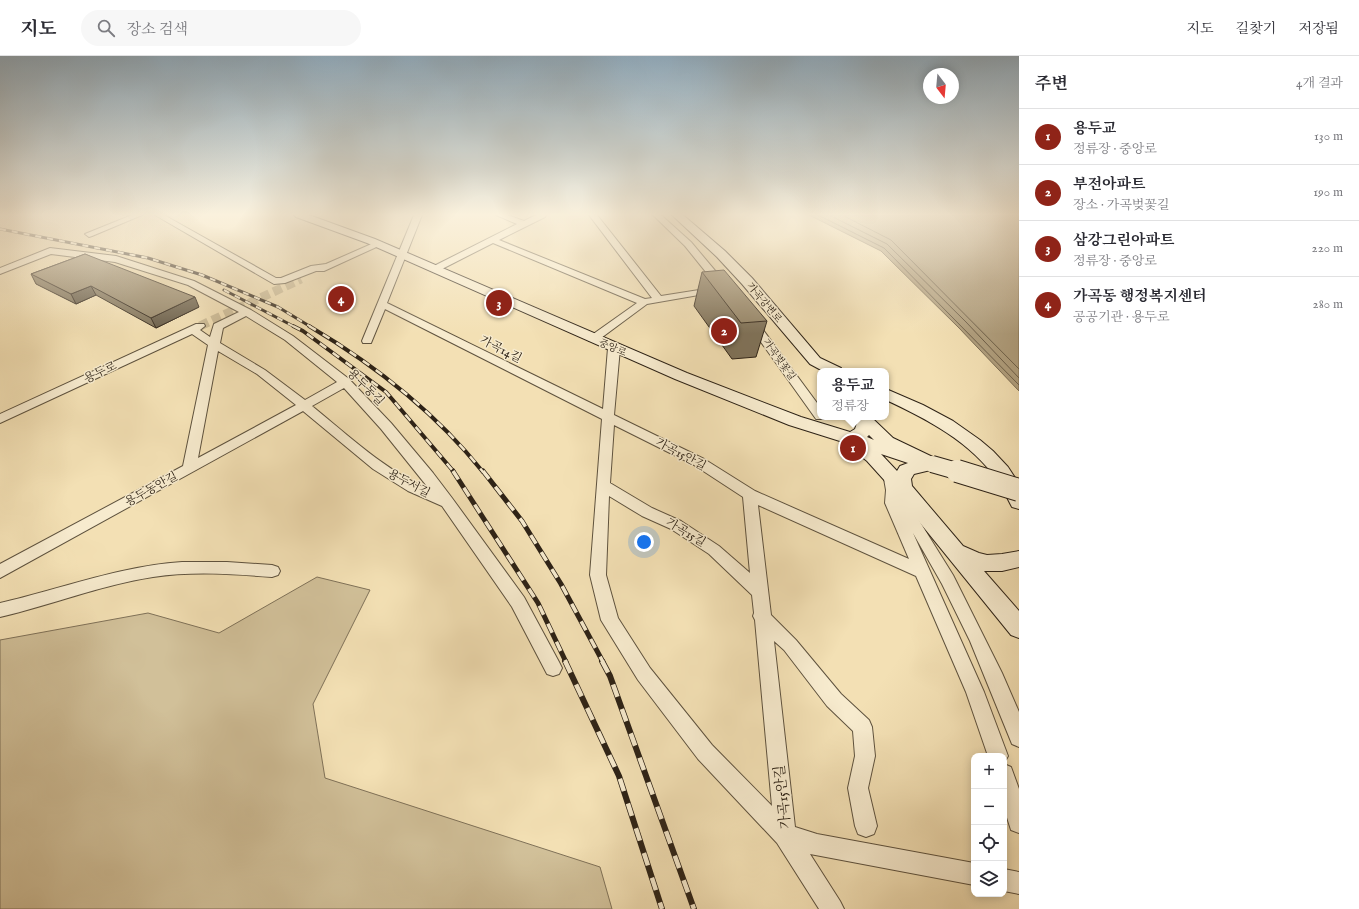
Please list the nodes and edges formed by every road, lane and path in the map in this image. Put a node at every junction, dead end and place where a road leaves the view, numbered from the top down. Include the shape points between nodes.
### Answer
1 (402, 254) edge
2 (40, 255) edge
3 (81, 255) edge
4 (228, 255) edge
5 (354, 255) edge
6 (404, 255) edge
7 (463, 255) edge
8 (528, 255) edge
9 (624, 255) edge
10 (697, 255) edge
11 (722, 255) edge
12 (329, 266) junction
13 (435, 269) junction
14 (0, 271) edge
15 (300, 279) tunnel mouth
16 (658, 299) junction
17 (644, 302) junction
18 (382, 304) junction
19 (247, 312) junction
20 (747, 315) edge
21 (593, 339) junction
22 (367, 341) dead end
23 (214, 344) junction
24 (614, 348) junction
25 (819, 366) edge
26 (345, 382) junction
27 (889, 395) edge
28 (889, 399) edge
29 (903, 402) junction
30 (304, 405) junction
31 (817, 412) edge
32 (608, 417) junction
33 (0, 419) edge
34 (823, 420) edge
35 (863, 420) edge
36 (864, 420) edge
37 (831, 433) junction
38 (850, 439) junction
39 (932, 464) junction
40 (188, 468) junction
41 (895, 484) junction
42 (604, 486) junction
43 (1019, 490) edge
44 (750, 496) junction
45 (447, 502) junction
46 (1019, 502) edge
47 (955, 551) junction
48 (1019, 559) edge
49 (272, 571) dead end
50 (0, 572) edge
51 (923, 572) junction
52 (759, 591) junction
53 (0, 610) edge
54 (762, 616) junction
55 (1019, 628) edge
56 (554, 668) dead end
57 (1019, 738) edge
58 (997, 753) edge
59 (1007, 784) edge
60 (1019, 822) edge
61 (866, 826) dead end
62 (785, 835) junction
63 (971, 873) edge
64 (1007, 880) edge
65 (1019, 882) edge
66 (832, 909) edge

1 - 18 street
2 - 14 street, 용두동길
3 - 19 street, 용두동길 via 116,259 191,283
4 - 12 street via 274,281 282,281 314,268
5 - 12 street
6 - 13 main road, 중앙로
7 - 13 street
8 - 17 street
9 - 16 street
10 - 16 street via 727,290
11 - 25 main road, 가곡강변로
12 - 15 street
13 - 21 main road, 중앙로
16 - 17 street
17 - 21 street
18 - 22 street
18 - 32 street, 가곡14길
19 - 23 street via 218,326
19 - 26 street, 용두동길 via 289,338
20 - 31 street, 가곡벚꽃길
21 - 24 main road, 중앙로
23 - 30 street, 용두서길 via 261,372
23 - 33 street, 용두로 via 196,327
23 - 40 street, 용두동안길
24 - 32 street
24 - 37 main road, 중앙로
26 - 30 street
26 - 45 street, 용두동길 via 386,426
27 - 29 main road
28 - 29 main road
29 - 46 main road via 944,422 966,437 999,469
30 - 40 street
30 - 45 street, 용두서길 via 378,466 413,488
32 - 42 street
32 - 44 street, 가곡15안길 via 699,462
34 - 37 street, 가곡벚꽃길
35 - 38 main road via 862,433
36 - 39 main road via 887,442
37 - 38 main road, 중앙로
38 - 39 main road, 중앙로
38 - 41 main road via 864,449
39 - 41 main road via 907,470 902,479
39 - 43 main road, bridge
40 - 50 street, 용두동안길
41 - 47 main road
41 - 51 street via 892,503
41 - 57 street via 958,596 1002,693
42 - 52 street, 가곡15길 via 676,525 714,550
42 - 62 street via 598,575 610,620 644,674 705,752
44 - 51 street, 가곡15안길
44 - 52 street, 가곡15안길
45 - 56 street via 518,602
47 - 48 main road via 970,559 989,564
47 - 55 main road
49 - 53 street via 216,567 154,571
51 - 58 street via 975,692
52 - 54 street, 가곡15안길
54 - 61 street via 790,645 834,700 862,727 865,756 858,788
54 - 62 street, 가곡15안길
59 - 60 street
62 - 63 street, 가곡15안길 via 817,845
62 - 66 street
64 - 65 street

